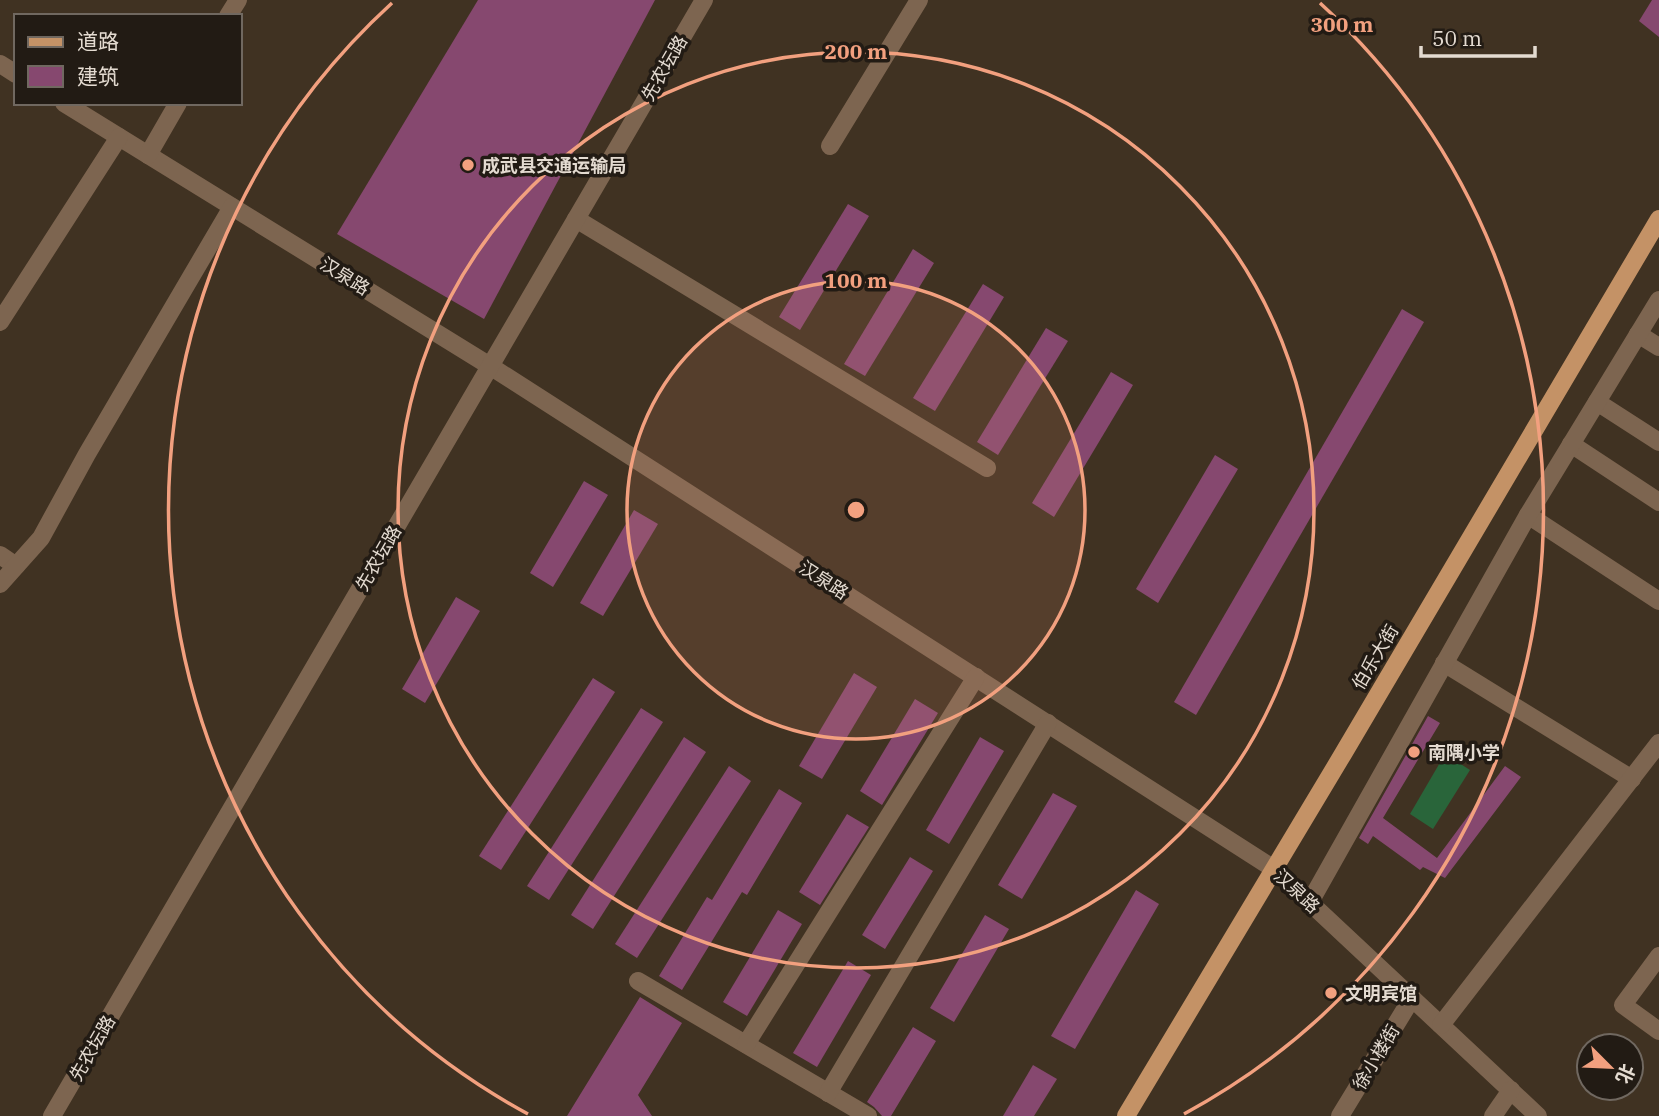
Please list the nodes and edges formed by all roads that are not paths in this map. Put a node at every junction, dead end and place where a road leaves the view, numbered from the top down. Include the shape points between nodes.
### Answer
1 (704, 0) edge
2 (919, 0) edge
3 (67, 105) edge
4 (177, 105) edge
5 (119, 137) junction
6 (830, 146) dead end
7 (148, 155) junction
8 (232, 207) junction
9 (576, 219) junction
10 (1659, 219) edge
11 (1659, 300) edge
12 (0, 322) edge
13 (1638, 334) junction
14 (1659, 347) edge
15 (490, 366) junction
16 (1597, 402) junction
17 (1659, 442) edge
18 (1571, 444) junction
19 (987, 468) dead end
20 (1659, 502) edge
21 (1528, 515) junction
22 (0, 555) edge
23 (16, 566) junction
24 (0, 584) edge
25 (1659, 601) edge
26 (1444, 663) junction
27 (976, 677) junction
28 (1048, 723) junction
29 (1659, 743) edge
30 (1632, 779) junction
31 (1274, 869) junction
32 (1310, 902) junction
33 (1659, 956) edge
34 (638, 981) dead end
35 (1412, 998) junction
36 (1441, 1025) junction
37 (1659, 1031) edge
38 (746, 1044) junction
39 (1511, 1090) junction
40 (828, 1093) junction
41 (52, 1116) edge
42 (868, 1116) edge
43 (1126, 1116) edge
44 (1340, 1116) edge
45 (1493, 1116) edge
46 (1538, 1116) edge

1 - 9 street, 先农坛路
2 - 6 street
3 - 5 street, 汉泉路
4 - 7 street
5 - 7 street, 汉泉路
5 - 12 street
7 - 8 street, 汉泉路
8 - 15 street, 汉泉路
8 - 23 street via 41,538
9 - 15 street, 先农坛路
9 - 19 street
10 - 31 main road, 伯乐大街
11 - 13 street
13 - 14 street
13 - 16 street
15 - 27 street, 汉泉路
15 - 41 street, 先农坛路
16 - 17 street
16 - 18 street
18 - 20 street
18 - 21 street
21 - 25 street
21 - 26 street
22 - 23 street
23 - 24 street
26 - 30 street
26 - 32 street
27 - 28 street, 汉泉路
27 - 38 street
28 - 31 street, 汉泉路
28 - 40 street
29 - 30 street
30 - 36 street
31 - 32 street, 汉泉路
31 - 43 main road, 伯乐大街
32 - 35 street, 汉泉路
33 - 37 street via 1623,1004
34 - 38 street
35 - 36 street, 汉泉路
35 - 44 street, 徐小楼街
36 - 39 street, 汉泉路
38 - 40 street
39 - 45 street
39 - 46 street, 汉泉路
40 - 42 street

